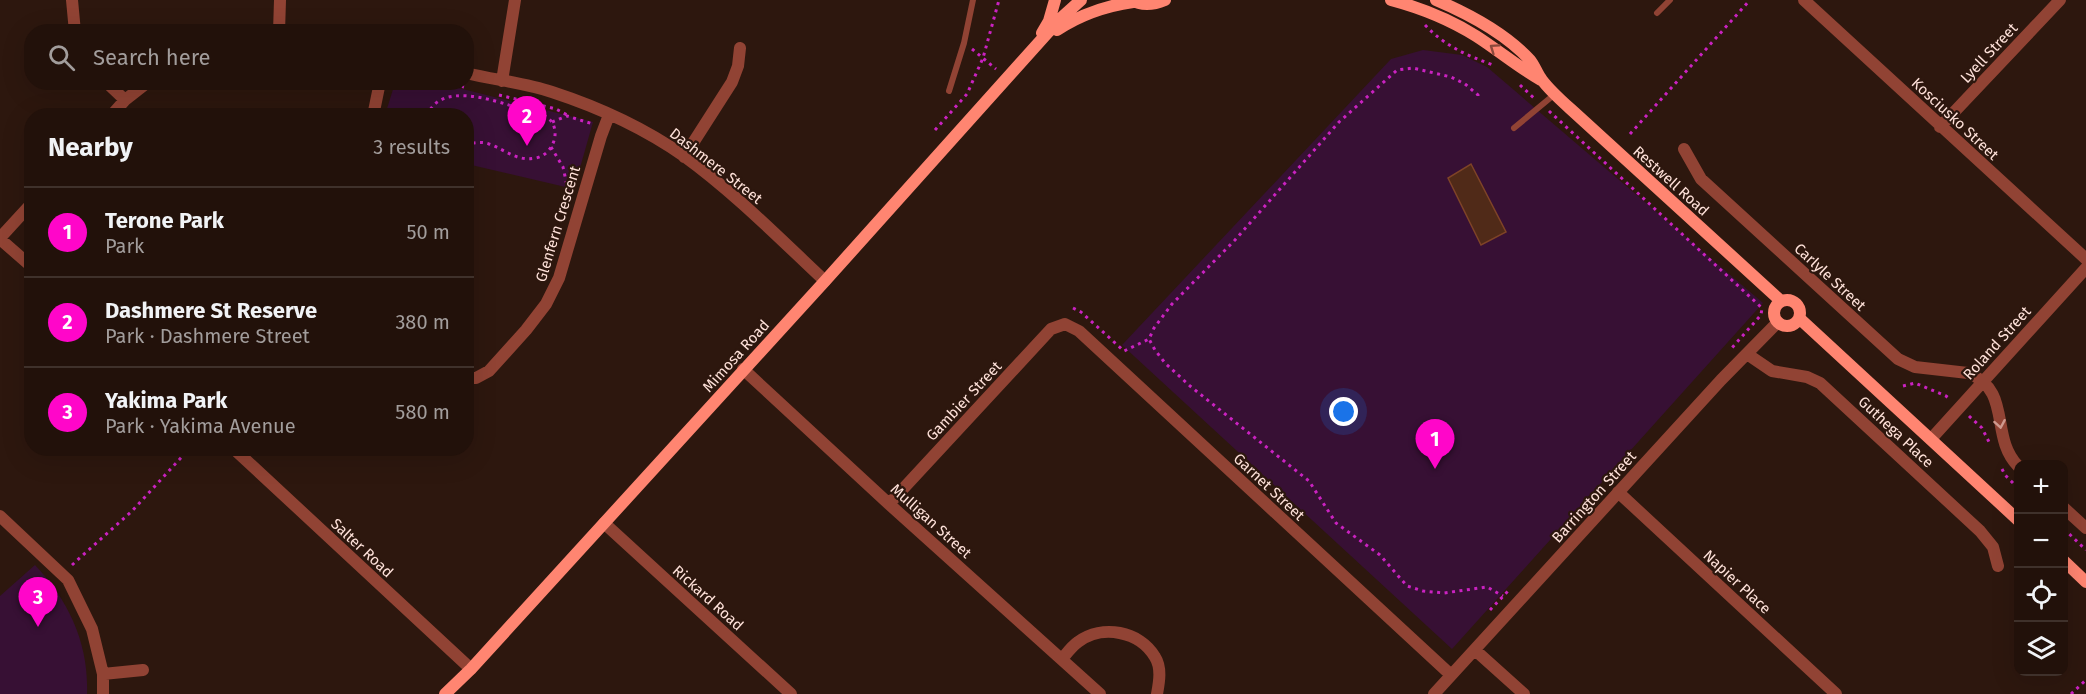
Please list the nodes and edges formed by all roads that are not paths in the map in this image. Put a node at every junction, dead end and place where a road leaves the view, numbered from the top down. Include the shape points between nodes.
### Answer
1 (72, 0) edge
2 (280, 0) edge
3 (516, 0) edge
4 (974, 0) edge
5 (1055, 0) edge
6 (1081, 0) edge
7 (1165, 0) edge
8 (1390, 0) edge
9 (1436, 0) edge
10 (1670, 0) edge
11 (1804, 0) edge
12 (2061, 0) edge
13 (1132, 1) edge
14 (1658, 13) dead end
15 (74, 24) edge
16 (279, 24) edge
17 (1047, 35) junction
18 (740, 48) dead end
19 (1027, 57) junction
20 (474, 75) edge
21 (502, 81) junction
22 (1542, 81) junction
23 (114, 90) edge
24 (138, 90) edge
25 (378, 90) edge
26 (949, 91) dead end
27 (1555, 94) junction
28 (125, 100) junction
29 (118, 108) edge
30 (375, 108) edge
31 (609, 115) junction
32 (1940, 127) junction
33 (1514, 128) dead end
34 (1684, 150) dead end
35 (684, 157) junction
36 (24, 212) edge
37 (0, 238) edge
38 (2086, 259) edge
39 (24, 260) edge
40 (2086, 268) edge
41 (825, 281) junction
42 (1781, 301) junction
43 (1799, 318) junction
44 (1778, 322) junction
45 (1065, 324) joint
46 (1747, 354) junction
47 (743, 369) junction
48 (474, 378) edge
49 (1983, 382) junction
50 (1931, 439) junction
51 (242, 456) edge
52 (2014, 460) edge
53 (1618, 492) junction
54 (889, 504) junction
55 (2068, 512) edge
56 (2014, 515) edge
57 (0, 516) edge
58 (604, 524) junction
59 (2086, 528) edge
60 (2068, 565) edge
61 (1998, 566) dead end
62 (2086, 582) edge
63 (1475, 650) junction
64 (1062, 659) junction
65 (471, 669) junction
66 (143, 670) dead end
67 (103, 674) junction
68 (1451, 675) junction
69 (103, 694) edge
70 (445, 694) edge
71 (791, 694) edge
72 (1100, 694) edge
73 (1157, 694) edge
74 (1434, 694) edge
75 (1524, 694) edge
76 (1836, 694) edge

1 - 15 street
2 - 16 street
3 - 21 street
4 - 26 lane
5 - 19 main road via 1049,21
6 - 17 main road, Mimosa Road
7 - 13 main road, Mimosa Road via 1145,4
22 -> 8 main road, Restwell Road via 1452,22
9 - 22 main road, Restwell Road via 1458,9 1510,43 1531,61
10 - 14 lane
11 - 32 street, Kosciusko Street
12 - 32 street, Lyell Street
13 - 17 main road, Mimosa Road via 1092,11
17 - 19 main road, Mimosa Road
18 - 35 street via 732,82
19 - 41 main road, Mimosa Road
20 - 21 street, Dashmere Street
21 - 31 street, Dashmere Street via 550,92
22 - 27 main road, Restwell Road
23 - 28 street
24 - 28 street
25 - 30 street
27 - 33 lane
27 - 42 main road, Restwell Road
28 - 29 street
31 - 35 street, Dashmere Street via 658,139
31 - 48 street, Glenfern Crescent via 559,278 546,304 489,371
32 - 38 street, Kosciusko Street
34 - 49 street, Carlyle Street via 1701,179 1898,359 1915,367 1968,374
35 - 41 street, Dashmere Street via 737,198
36 - 37 street
37 - 39 street
40 - 49 street, Roland Street
41 - 47 main road, Mimosa Road
42 - 43 main road via 1796,303
42 - 44 main road via 1774,313
43 - 44 main road via 1791,325
43 - 50 main road
44 - 46 street, Barrington Street
45 - 54 street, Gambier Street via 1051,329
45 - 68 street, Garnet Street via 1079,331
46 - 53 street, Barrington Street
46 - 61 street, Guthega Place via 1772,371 1807,376 1820,383 1980,531 1993,547
47 - 54 street, Mulligan Street
47 - 58 main road, Mimosa Road
49 - 50 street, Roland Street
49 -> 52 street via 1994,393 2004,444
50 - 56 main road
51 - 65 street, Salter Road
53 - 63 street, Barrington Street
53 - 76 street, Napier Place
54 - 64 street, Mulligan Street
55 - 59 street
57 - 67 street via 68,580 92,629
58 - 65 main road, Mimosa Road
58 - 71 street, Rickard Road
60 - 62 main road
63 - 68 street, Barrington Street
63 - 75 street
64 - 72 street, Mulligan Street
64 - 73 street via 1079,641 1104,632 1125,633 1144,644 1156,659 1160,677
65 - 70 main road, Mimosa Road
66 - 67 street
67 - 69 street
68 - 74 street, Barrington Street

